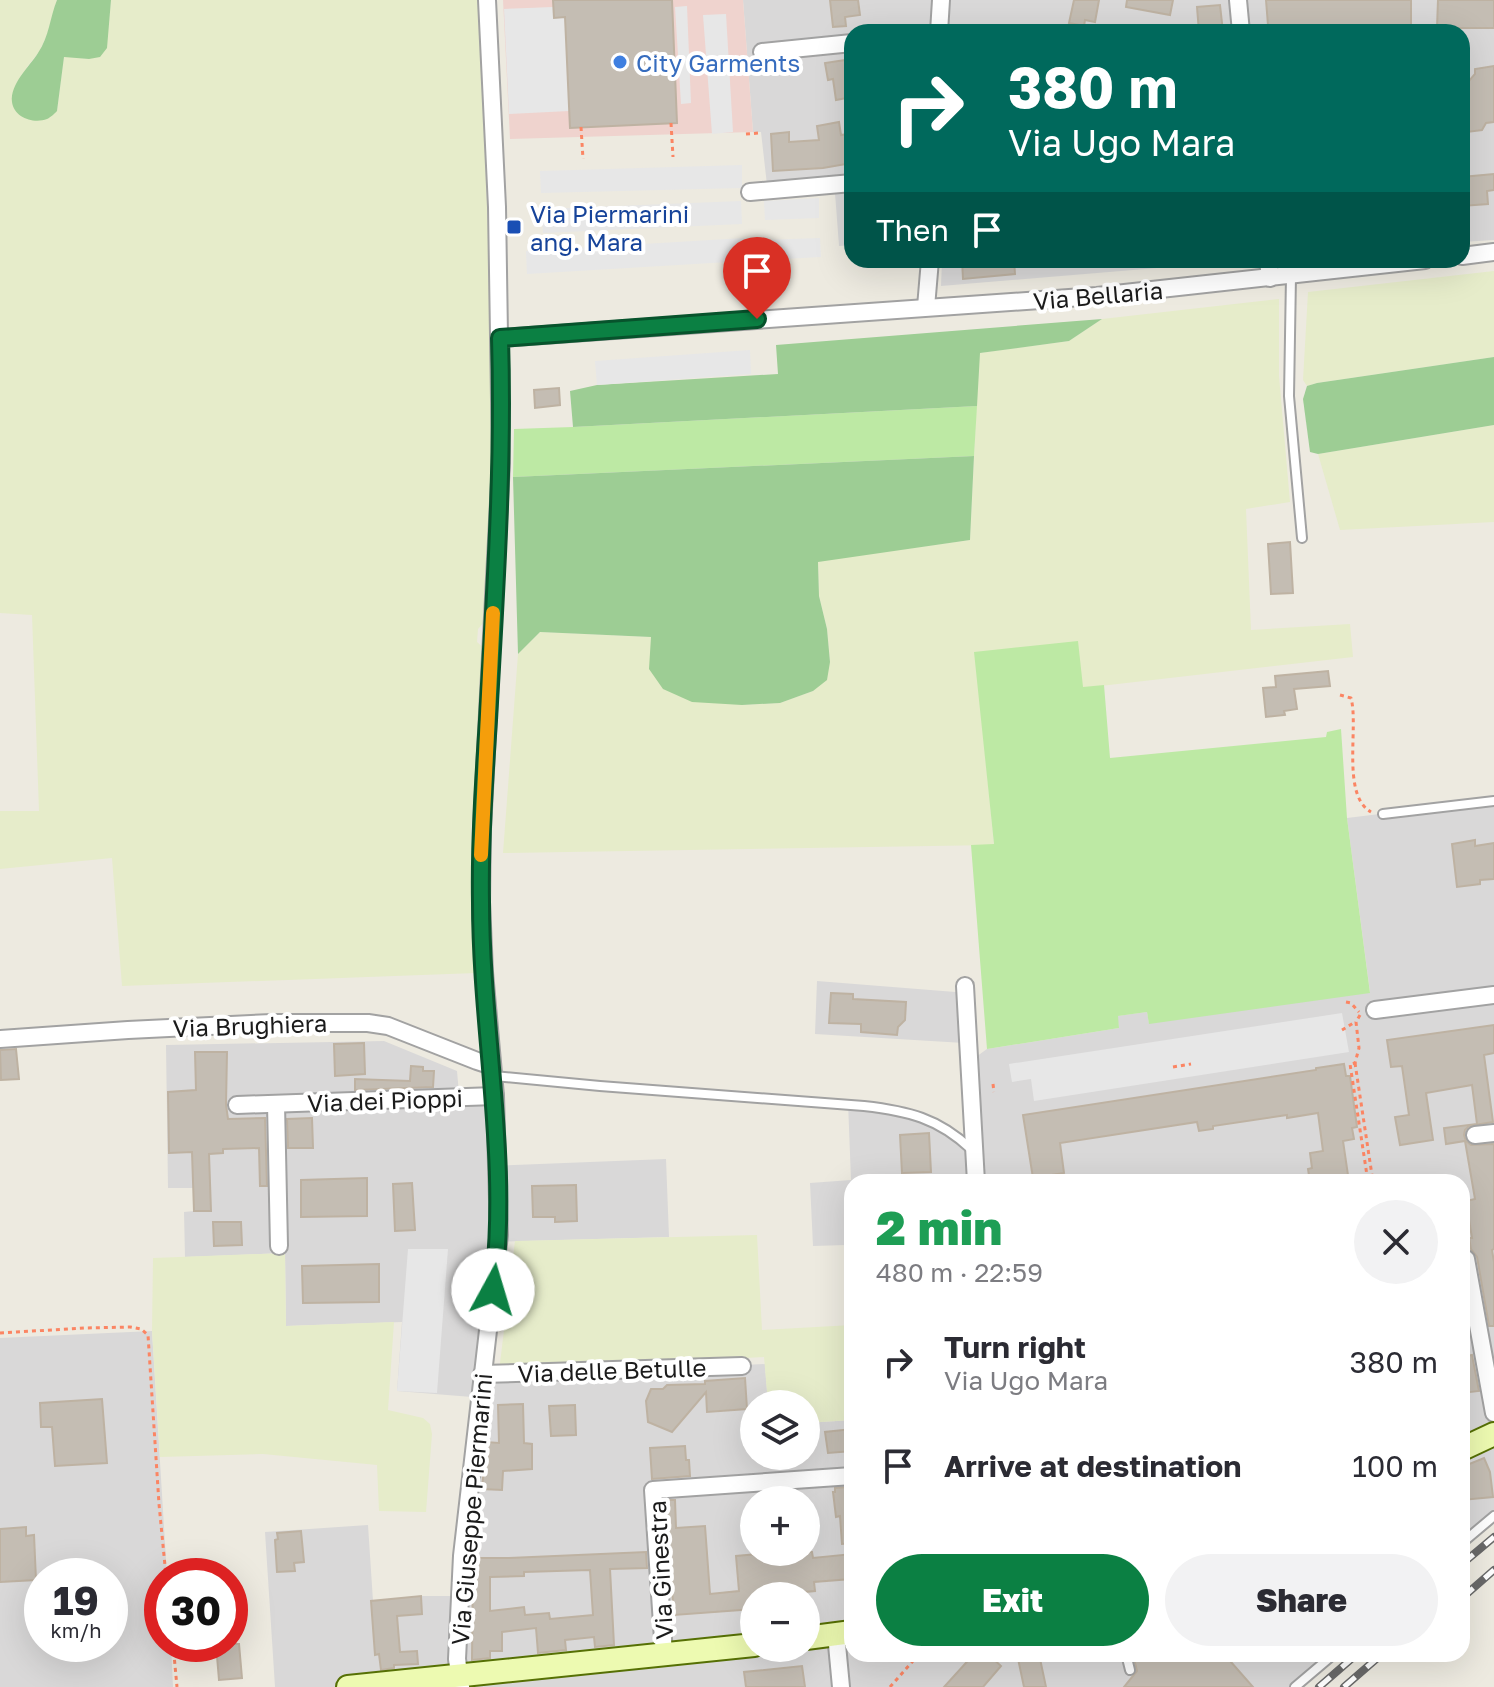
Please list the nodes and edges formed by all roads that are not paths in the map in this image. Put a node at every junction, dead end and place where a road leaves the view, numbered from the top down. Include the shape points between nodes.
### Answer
1 (487, 0) edge
2 (941, 0) edge
3 (1238, 0) edge
4 (940, 24) edge
5 (1240, 24) edge
6 (844, 44) edge
7 (762, 52) dead end
8 (844, 184) edge
9 (750, 192) dead end
10 (1494, 252) edge
11 (1470, 255) edge
12 (929, 268) edge
13 (1269, 268) edge
14 (1358, 268) edge
15 (1291, 276) junction
16 (1270, 278) junction
17 (926, 307) junction
18 (500, 338) junction
19 (1302, 538) dead end
20 (1494, 801) edge
21 (1383, 814) road end
22 (965, 986) dead end
23 (1494, 995) edge
24 (1368, 1012) road end
25 (0, 1039) edge
26 (493, 1071) junction
27 (495, 1096) junction
28 (276, 1104) junction
29 (237, 1105) dead end
30 (1494, 1133) edge
31 (1475, 1135) dead end
32 (974, 1151) junction
33 (975, 1174) edge
34 (279, 1246) dead end
35 (1470, 1281) edge
36 (742, 1366) dead end
37 (482, 1374) junction
38 (1494, 1413) edge
39 (1494, 1434) edge
40 (1470, 1445) edge
41 (844, 1477) edge
42 (1494, 1516) edge
43 (1470, 1536) edge
44 (844, 1633) edge
45 (820, 1636) edge
46 (740, 1646) edge
47 (664, 1654) junction
48 (1128, 1662) edge
49 (1325, 1662) edge
50 (1130, 1670) dead end
51 (460, 1681) edge
52 (348, 1687) edge
53 (841, 1687) edge
54 (1295, 1687) edge

1 - 18 street, Via Giuseppe Piermarini
2 - 4 street
3 - 5 street
6 - 7 street
8 - 9 street
10 - 11 street
12 - 17 street
13 - 16 street
14 - 15 street, Via Bellaria
15 - 16 street, Via Bellaria
15 - 19 lane via 1289,396
16 - 17 street, Via Bellaria
17 - 18 street, Via Bellaria
18 - 26 street, Via Giuseppe Piermarini via 500,495 481,877
20 - 21 lane
22 - 32 street
23 - 24 street
25 - 26 street, Via Brughiera via 272,1023 368,1023 388,1026
26 - 27 street, Via Giuseppe Piermarini
26 - 32 lane via 600,1086 895,1109 944,1127
27 - 28 street, Via dei Pioppi
27 - 37 street, Via Giuseppe Piermarini via 498,1244
28 - 29 street, Via dei Pioppi
28 - 34 street, Via dei Pioppi
30 - 31 street
32 - 33 street
35 - 38 street
36 - 37 street, Via delle Betulle
37 - 51 street, Via Giuseppe Piermarini via 462,1556
39 - 40 street
41 - 47 street, Via Ginestra via 653,1490
42 - 43 lane
44 - 45 street
44 - 53 street
46 - 47 street
47 - 51 street
48 - 50 lane
49 - 54 lane
51 - 52 street

